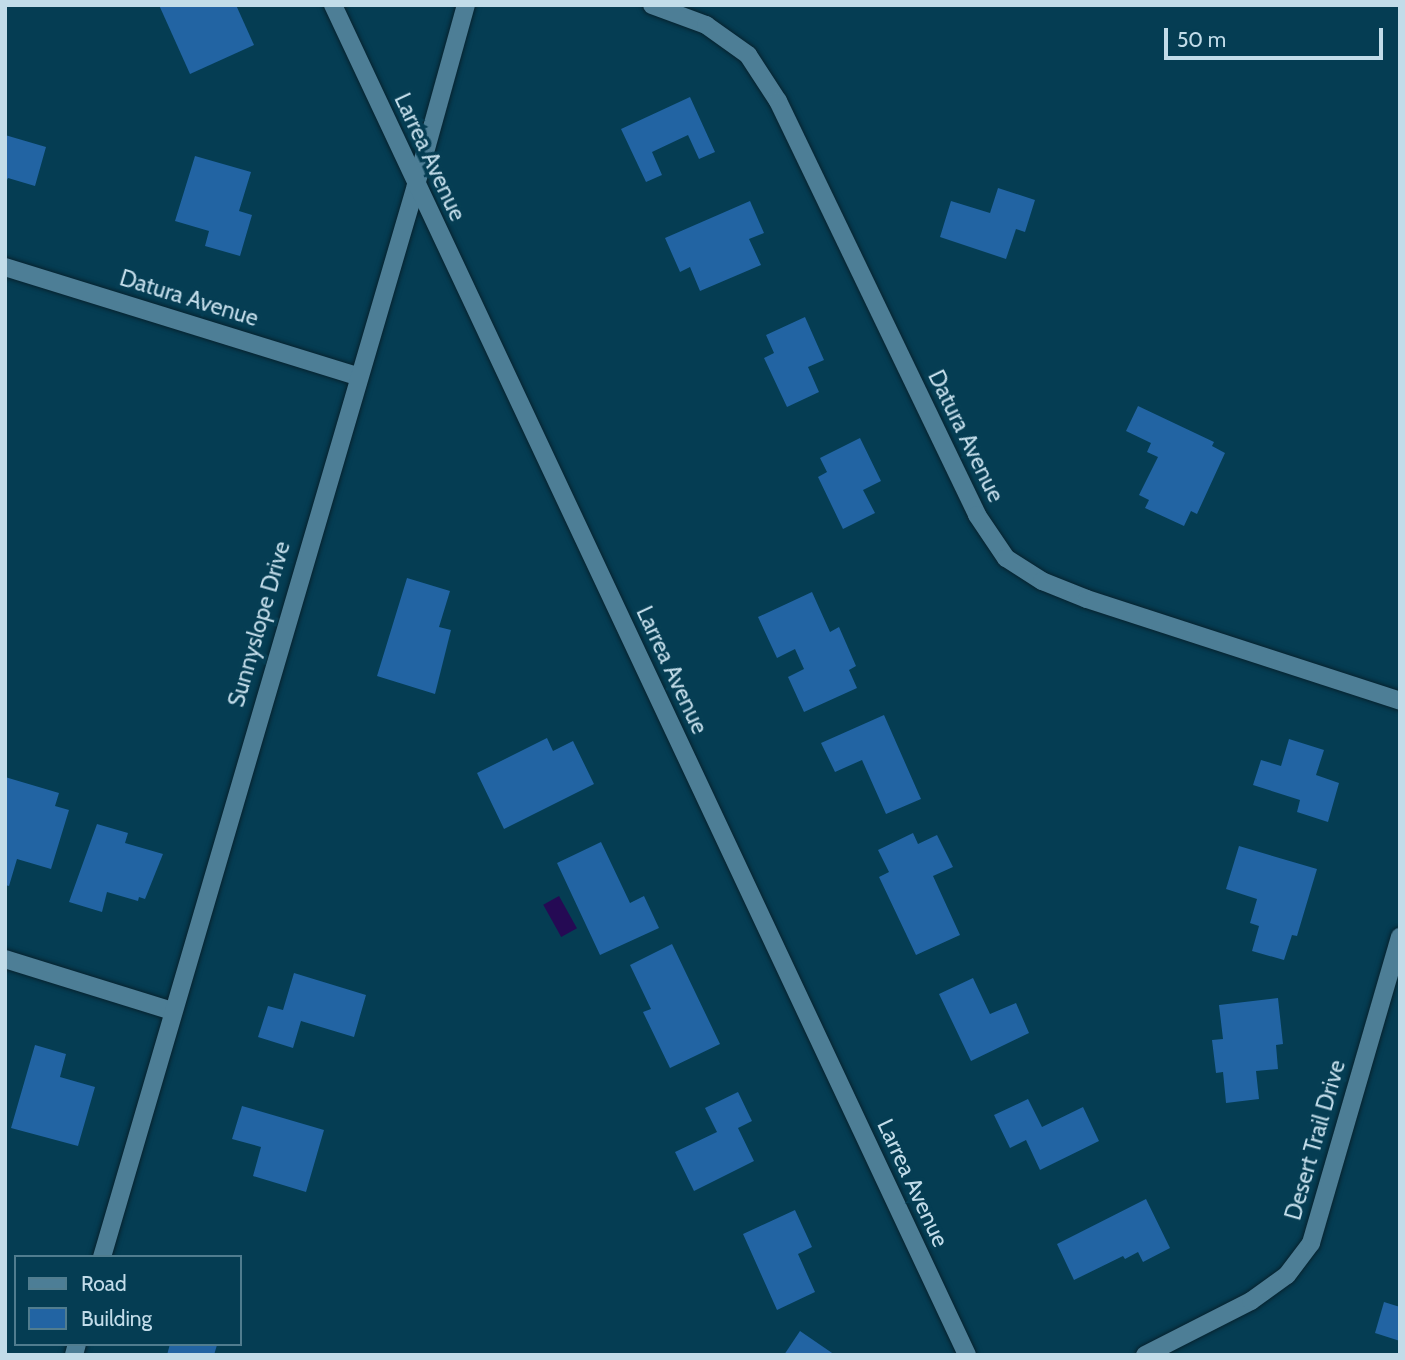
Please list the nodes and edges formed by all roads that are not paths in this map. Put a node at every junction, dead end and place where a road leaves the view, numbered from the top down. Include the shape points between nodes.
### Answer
1 (333, 5) edge
2 (466, 5) edge
3 (652, 5) edge
4 (416, 185) junction
5 (5, 267) edge
6 (358, 376) junction
7 (1400, 701) edge
8 (1400, 937) edge
9 (5, 959) edge
10 (172, 1010) junction
11 (103, 1255) edge
12 (967, 1355) edge
13 (1145, 1355) edge

1 - 4 street, Larrea Avenue
2 - 4 street, Sunnyslope Drive
3 - 7 street, Datura Avenue via 706,25 756,66 778,101 977,515 1006,558 1042,581 1087,599
4 - 6 street, Sunnyslope Drive
4 - 12 street, Larrea Avenue
5 - 6 street, Datura Avenue
6 - 10 street, Sunnyslope Drive
8 - 13 street, Desert Trail Drive via 1311,1243 1287,1275 1251,1301
9 - 10 street
10 - 11 street, Sunnyslope Drive

